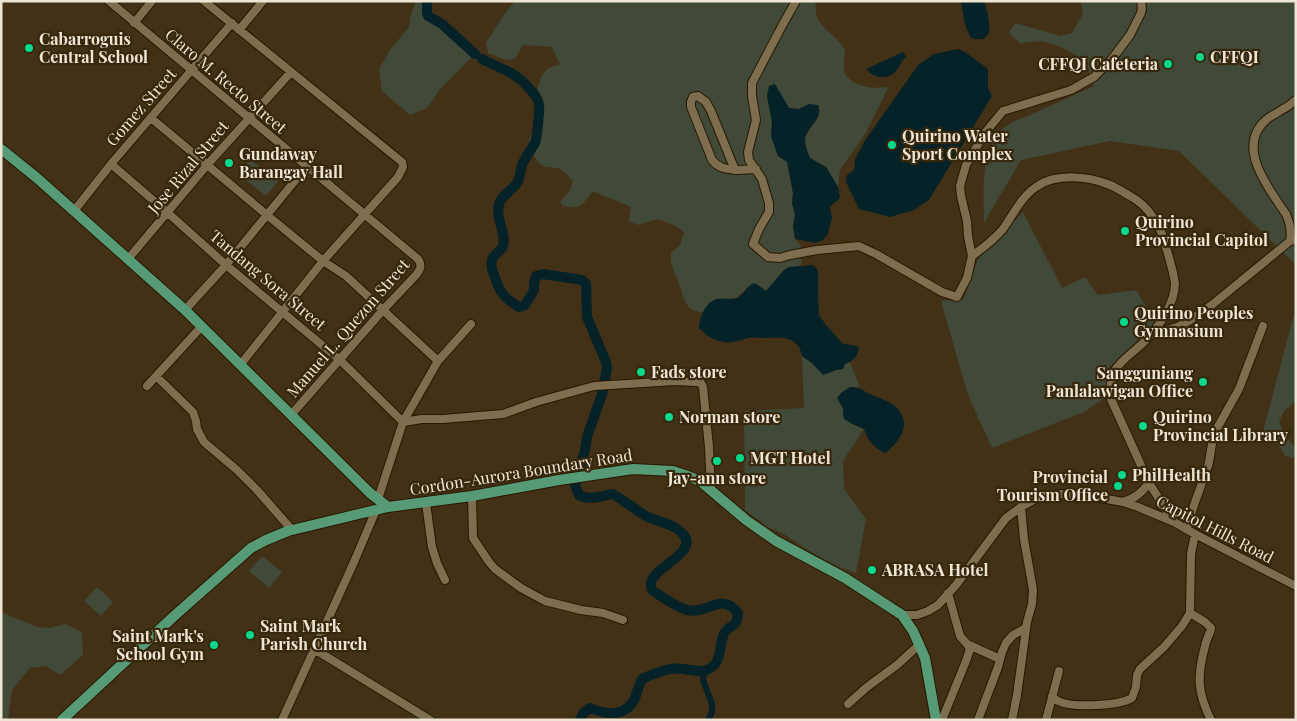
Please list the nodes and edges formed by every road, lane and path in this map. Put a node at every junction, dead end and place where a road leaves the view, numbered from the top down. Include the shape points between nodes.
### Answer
1 (109, 1) edge
2 (152, 1) edge
3 (204, 1) edge
4 (263, 1) edge
5 (796, 1) edge
6 (1141, 1) edge
7 (134, 23) junction
8 (232, 24) junction
9 (239, 30) junction
10 (191, 70) junction
11 (291, 72) junction
12 (1296, 100) edge
13 (151, 118) junction
14 (249, 118) junction
15 (1, 149) edge
16 (110, 164) junction
17 (208, 164) junction
18 (307, 166) junction
19 (756, 169) junction
20 (735, 170) junction
21 (74, 211) junction
22 (168, 213) junction
23 (267, 215) junction
24 (365, 215) junction
25 (1293, 241) edge
26 (972, 256) junction
27 (128, 259) junction
28 (418, 259) joint
29 (324, 261) junction
30 (226, 265) junction
31 (185, 310) junction
32 (383, 310) junction
33 (283, 312) junction
34 (471, 324) dead end
35 (202, 326) junction
36 (1263, 326) dead end
37 (1152, 334) junction
38 (340, 360) junction
39 (438, 361) junction
40 (241, 364) junction
41 (157, 377) junction
42 (147, 386) dead end
43 (291, 415) junction
44 (403, 422) junction
45 (1149, 483) junction
46 (711, 490) junction
47 (374, 496) junction
48 (472, 496) junction
49 (426, 502) junction
50 (1123, 502) junction
51 (388, 507) junction
52 (1021, 507) junction
53 (373, 510) junction
54 (1174, 522) junction
55 (1187, 529) junction
56 (292, 530) junction
57 (1195, 534) junction
58 (446, 580) dead end
59 (1296, 586) edge
60 (948, 593) junction
61 (1190, 613) junction
62 (902, 615) junction
63 (623, 620) dead end
64 (1026, 628) junction
65 (920, 644) junction
66 (967, 644) junction
67 (314, 649) junction
68 (1000, 659) junction
69 (1059, 671) dead end
70 (1052, 696) junction
71 (848, 704) dead end
72 (62, 720) edge
73 (282, 720) edge
74 (430, 720) edge
75 (936, 720) edge
76 (942, 720) edge
77 (978, 720) edge
78 (1012, 720) edge
79 (1046, 720) edge
80 (1210, 720) edge

1 - 7 street, Claro M. Recto Street
2 - 7 street
3 - 8 street
4 - 9 street
5 - 19 street via 752,83 756,120 748,152 749,160
6 - 26 street via 1141,13 1130,35 1094,77 1071,90 1003,111 984,134 966,164 960,186
7 - 10 street, Claro M. Recto Street
8 - 9 street
8 - 10 street, Gomez Street
9 - 11 street
10 - 13 street, Gomez Street
10 - 14 street, Claro M. Recto Street
11 - 14 street, Jose Rizal Street
11 - 24 street via 402,162 403,170
12 - 25 street via 1262,124 1253,149 1261,176 1289,220
13 - 16 street, Gomez Street
13 - 17 street
14 - 17 street, Jose Rizal Street
14 - 18 street, Claro M. Recto Street
15 - 21 main road
16 - 21 street, Gomez Street
16 - 22 street, Tandang Sora Street
17 - 22 street, Jose Rizal Street
17 - 23 street
18 - 23 street
18 - 24 street, Claro M. Recto Street
19 - 20 street
19 - 26 street via 766,191 769,212 753,244 768,257 859,246 957,297 967,278
20 - 20 street via 709,106 702,98 693,97 691,107 712,160 721,168
21 - 27 main road
22 - 27 street, Jose Rizal Street
22 - 30 street, Tandang Sora Street
23 - 29 street
23 - 30 street
24 - 28 street, Claro M. Recto Street
24 - 29 street
25 - 37 street via 1188,321
26 - 37 street via 995,238 1036,187 1068,177 1109,185 1134,198 1148,210 1165,243 1175,284 1173,298
27 - 31 main road
28 - 32 street, Manuel L. Quezon Street via 419,271
29 - 32 street via 346,276
29 - 33 street
30 - 31 street
30 - 33 street, Tandang Sora Street
31 - 35 main road
32 - 38 street, Manuel L. Quezon Street
32 - 39 street
33 - 38 street, Tandang Sora Street
33 - 40 street
34 - 39 street
35 - 40 main road
35 - 41 street
36 - 55 street via 1239,389 1215,432 1208,466
37 - 45 street via 1122,361 1113,374 1110,394
38 - 43 street, Manuel L. Quezon Street
38 - 44 street, Tandang Sora Street
39 - 44 street
40 - 43 main road
41 - 42 street
41 - 56 street via 193,412 204,442 237,470
43 - 47 main road
44 - 46 street via 503,414 594,386 696,382 703,387
44 - 47 street
45 - 50 street via 1132,500
45 - 54 street
46 - 48 main road, Cordon-Aurora Boundary Road via 685,474 633,469
46 - 62 main road, Cordon-Aurora Boundary Road via 776,541 845,578
47 - 51 main road
47 - 53 main road
48 - 49 main road, Cordon-Aurora Boundary Road
48 - 63 street via 473,538 495,569 546,601
49 - 51 main road, Cordon-Aurora Boundary Road
49 - 58 street via 432,547
50 - 52 street, Capitol Hills Road via 1062,494 1041,496
50 - 54 street, Capitol Hills Road
51 - 53 main road, Cordon-Aurora Boundary Road
52 - 60 street, Capitol Hills Road via 1006,518
52 - 64 street via 1033,590
53 - 56 main road, Cordon-Aurora Boundary Road
53 - 67 street via 354,562
54 - 55 street, Capitol Hills Road
55 - 57 street, Capitol Hills Road
56 - 72 main road, Cordon-Aurora Boundary Road via 251,548
57 - 59 street, Capitol Hills Road
57 - 61 street via 1190,554
60 - 62 street, Capitol Hills Road via 928,611
60 - 66 street via 960,636
61 - 70 street via 1164,647 1140,669 1130,700 1082,706 1059,702
61 - 80 street via 1211,628 1199,677 1203,705
62 - 65 main road, Cordon-Aurora Boundary Road
64 - 68 street via 1006,643
64 - 78 street
65 - 71 street
65 - 75 main road, Cordon-Aurora Boundary Road
66 - 68 street
66 - 76 street via 969,654
67 - 73 street
67 - 74 street
68 - 77 street
69 - 70 street
70 - 79 street

